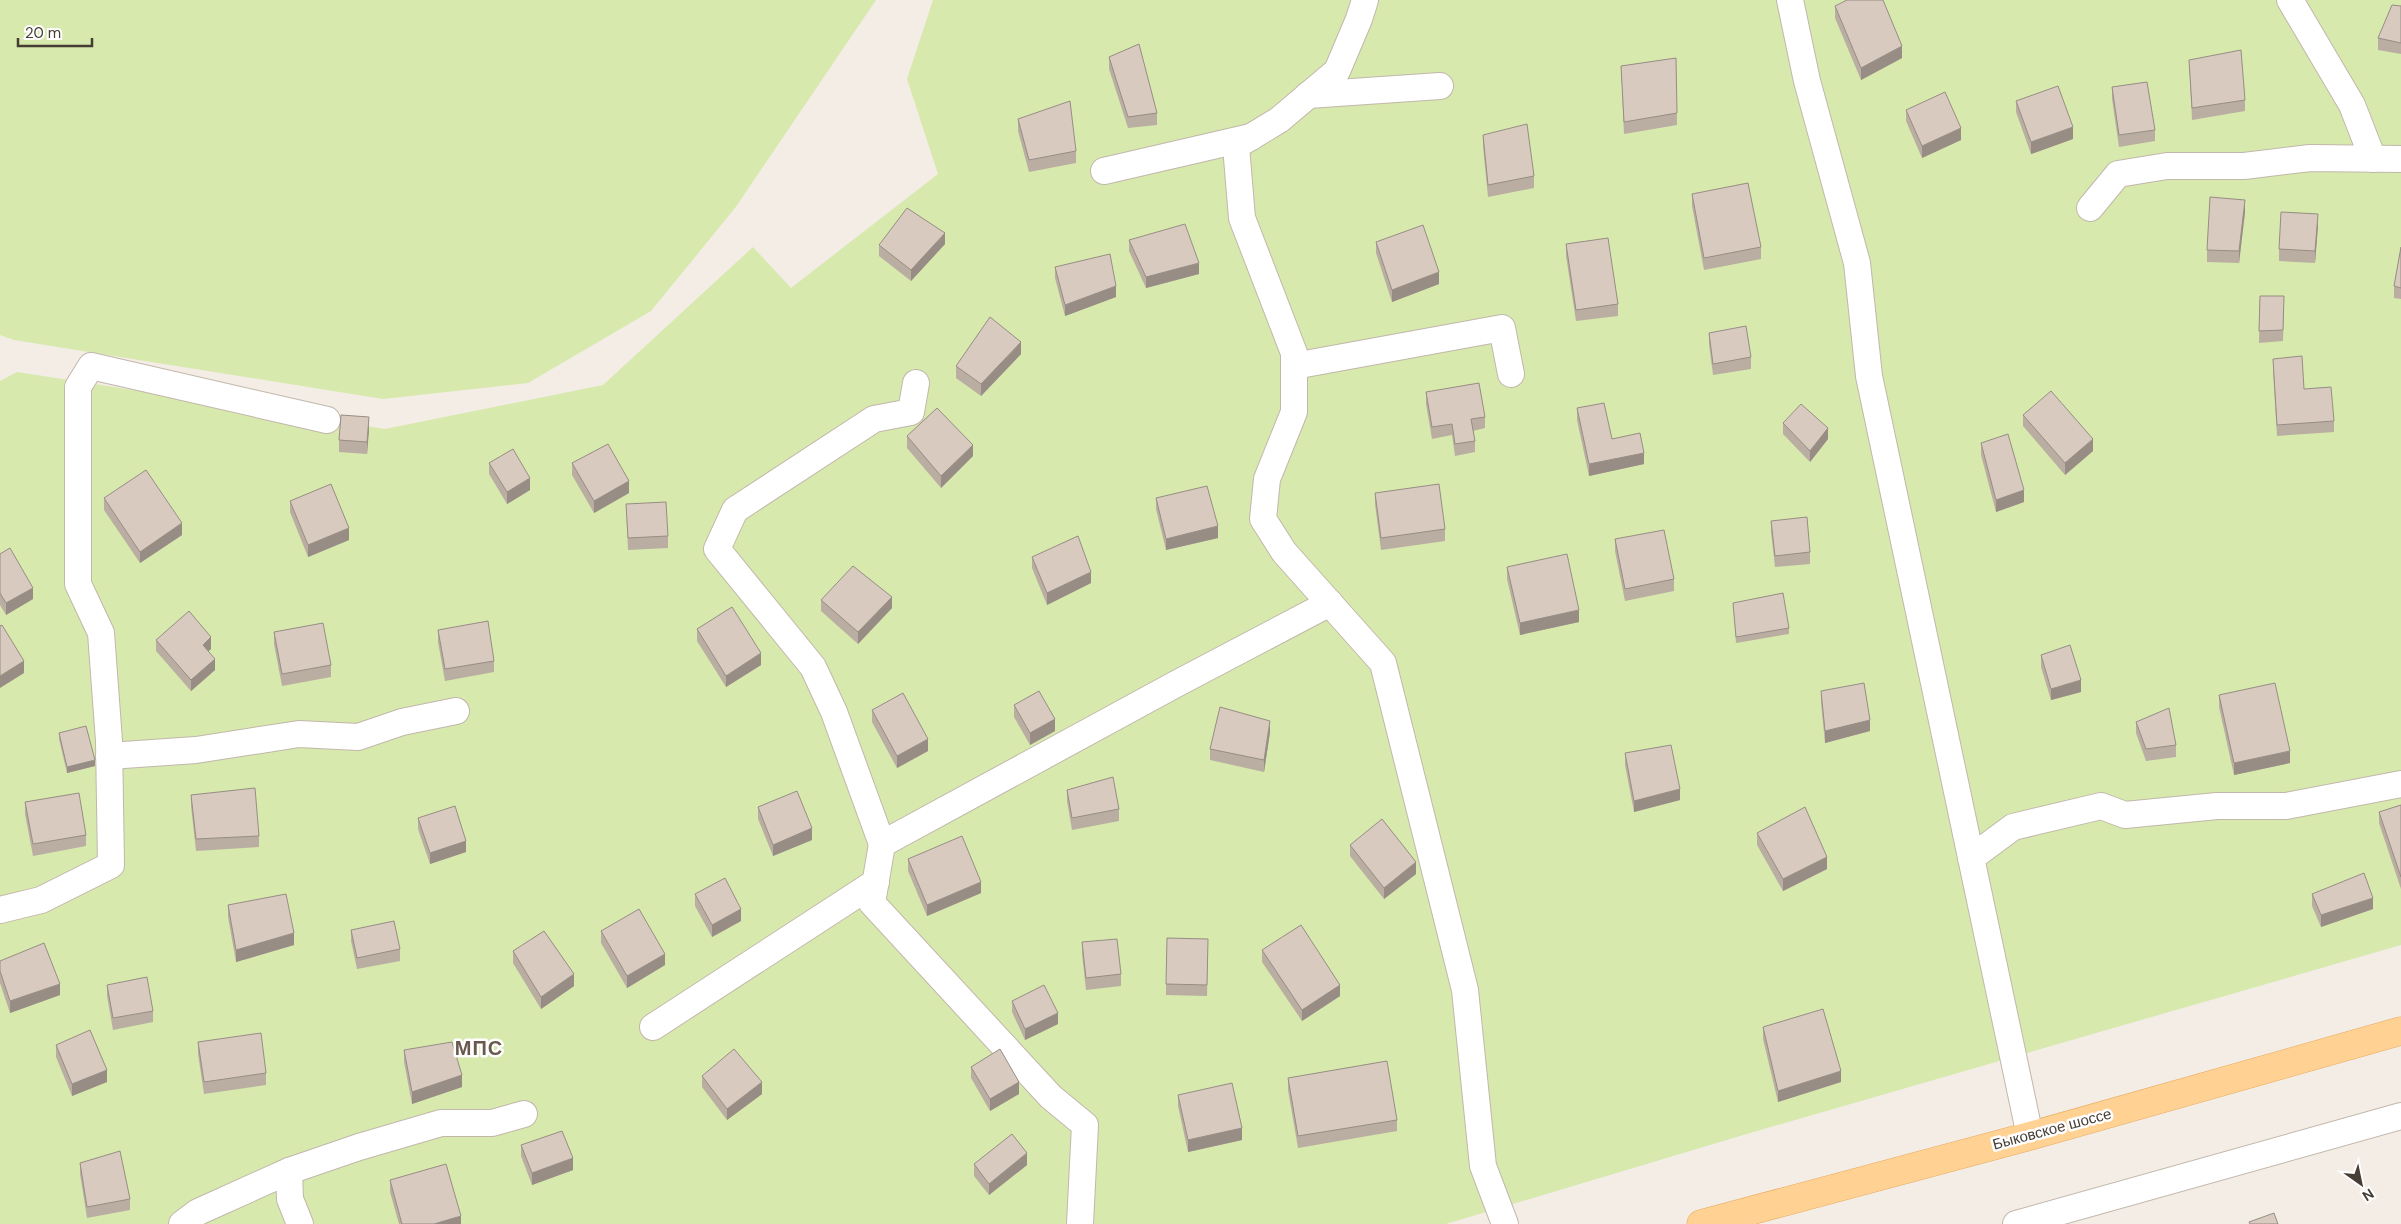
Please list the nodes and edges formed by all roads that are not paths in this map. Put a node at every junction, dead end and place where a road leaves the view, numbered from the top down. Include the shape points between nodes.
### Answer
1 (1364, 0) edge
2 (1790, 0) edge
3 (2290, 0) edge
4 (1440, 86) dead end
5 (1308, 95) junction
6 (1252, 136) junction
7 (2373, 159) junction
8 (2401, 159) edge
9 (1104, 171) dead end
10 (2090, 208) dead end
11 (1294, 366) junction
12 (1511, 374) dead end
13 (916, 383) dead end
14 (327, 420) dead end
15 (1330, 603) junction
16 (456, 711) dead end
17 (109, 756) junction
18 (2401, 784) edge
19 (882, 844) junction
20 (1971, 858) junction
21 (876, 882) junction
22 (0, 910) edge
23 (653, 1027) dead end
24 (2401, 1031) edge
25 (524, 1114) dead end
26 (2401, 1116) edge
27 (2030, 1136) junction
28 (289, 1171) junction
29 (182, 1224) edge
30 (300, 1224) edge
31 (1080, 1224) edge
32 (1506, 1224) edge
33 (1701, 1224) edge
34 (2016, 1224) edge

1 - 5 street via 1337,71
2 - 20 street via 1807,81 1857,263 1869,376
3 - 7 street via 2352,104
4 - 5 street
5 - 6 street via 1279,120
6 - 9 street
6 - 11 street via 1236,146 1242,218 1294,352
7 - 8 street
7 - 10 street via 2310,158 2244,166 2167,166 2118,174
11 - 12 street via 1502,328
11 - 15 street via 1294,412 1267,479 1263,519 1284,552
13 - 19 street via 911,412 874,419 735,510 717,549 813,667 834,712
14 - 17 street via 91,366 78,387 78,584 101,633
15 - 19 street
15 - 32 street via 1383,663 1465,990 1483,1166
16 - 17 street via 402,722 358,737 299,734 196,750
17 - 22 street via 111,866 41,900
18 - 20 street via 2286,806 2217,806 2124,815 2101,806 2013,827
19 - 21 street
20 - 27 street
21 - 23 street
21 - 31 street via 872,903 1051,1097 1085,1125
24 - 27 main road, Быковское шоссе
25 - 28 street via 492,1123 441,1123
26 - 34 street
27 - 33 main road, Быковское шоссе
28 - 29 street via 198,1212
28 - 30 street via 290,1199

